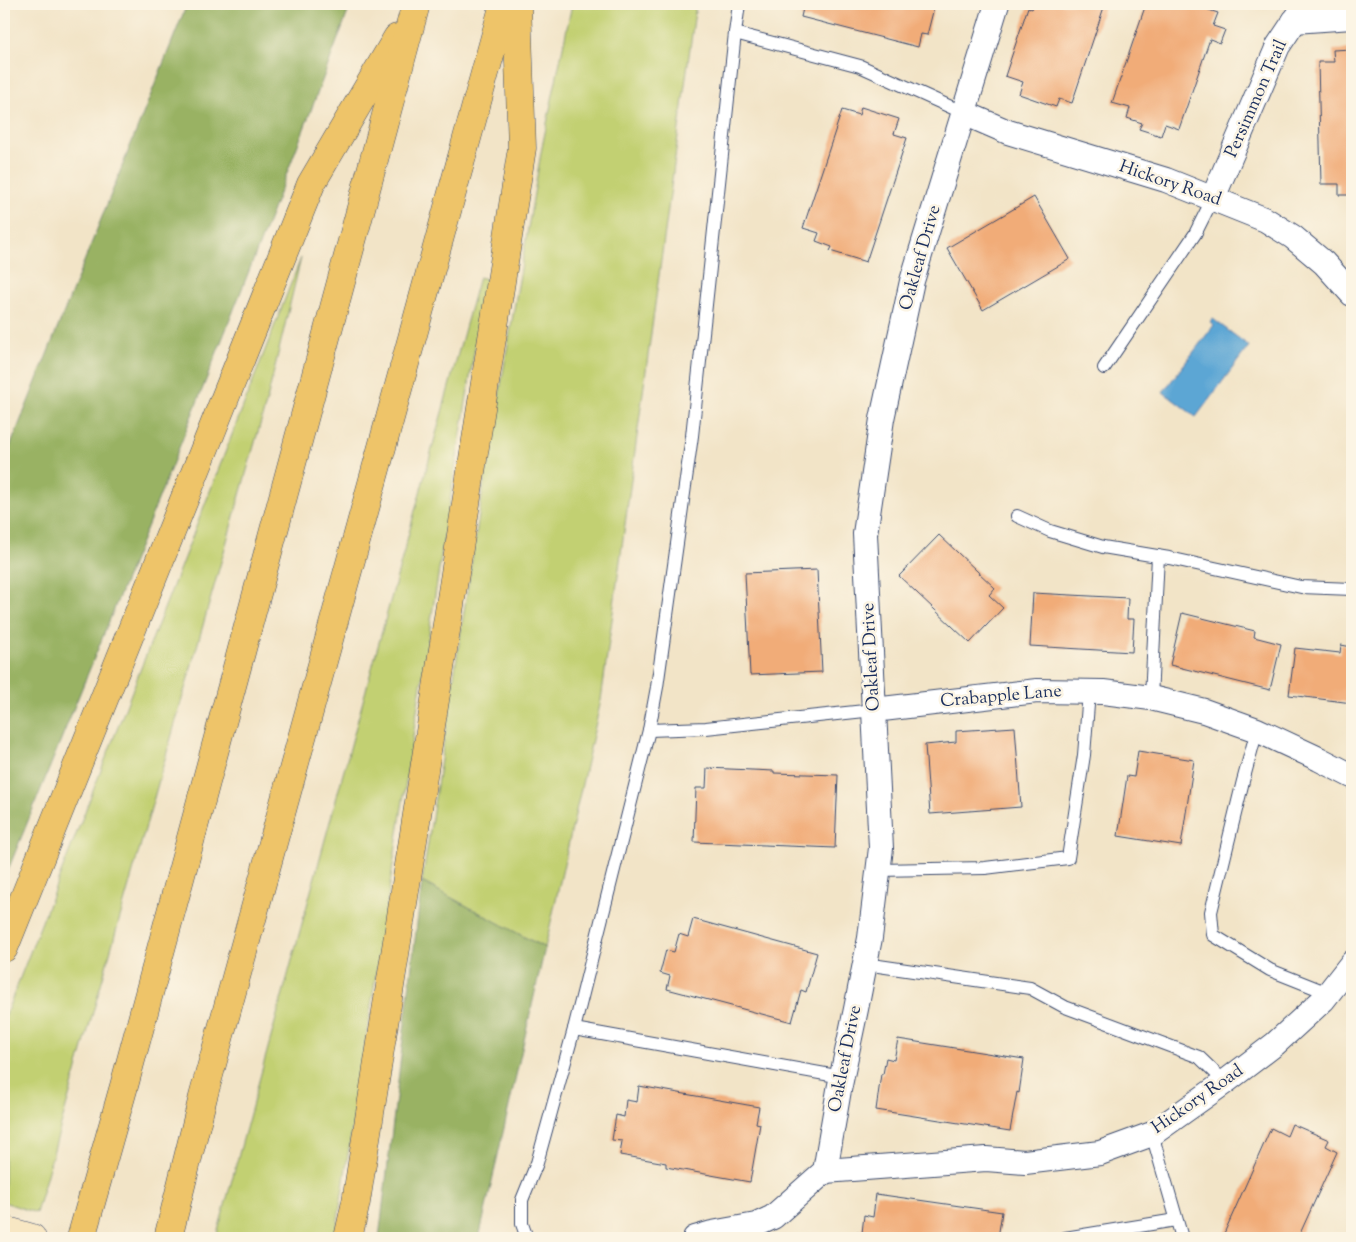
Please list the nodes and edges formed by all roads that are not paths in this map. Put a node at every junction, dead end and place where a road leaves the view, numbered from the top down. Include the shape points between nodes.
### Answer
1 (504, 4) edge
2 (517, 4) edge
3 (739, 4) edge
4 (997, 4) edge
5 (415, 5) edge
6 (1300, 13) edge
7 (1352, 17) edge
8 (735, 34) junction
9 (964, 113) junction
10 (1213, 198) junction
11 (1349, 284) edge
12 (1104, 368) dead end
13 (1017, 516) dead end
14 (1158, 556) junction
15 (1352, 589) edge
16 (1089, 692) junction
17 (1151, 698) junction
18 (874, 710) junction
19 (648, 730) junction
20 (1257, 730) junction
21 (1352, 776) edge
22 (878, 870) junction
23 (4, 948) edge
24 (1352, 963) edge
25 (865, 964) junction
26 (1328, 993) junction
27 (574, 1029) junction
28 (842, 1077) junction
29 (1225, 1082) junction
30 (1152, 1134) junction
31 (825, 1171) junction
32 (1176, 1220) junction
33 (4, 1230) edge
34 (32, 1238) edge
35 (81, 1238) edge
36 (168, 1238) edge
37 (348, 1238) edge
38 (527, 1238) edge
39 (698, 1238) edge
40 (1064, 1238) edge
41 (1182, 1238) edge

1 - 36 highway via 203,1097
2 - 37 highway via 522,148
3 - 8 lane
4 - 9 street, Oakleaf Drive
5 - 23 highway via 311,184
5 - 35 highway
6 - 7 street
6 - 10 street, Persimmon Trail via 1278,46
8 - 9 lane via 860,66
8 - 19 lane via 692,436 657,688
9 - 10 street, Hickory Road via 1008,132 1166,180
9 - 18 street, Oakleaf Drive via 912,281 882,419 865,534
10 - 11 street, Hickory Road via 1266,220 1293,237
10 - 12 lane via 1195,234
13 - 14 lane via 1050,531 1103,547
14 - 15 lane via 1301,587
14 - 17 lane
16 - 17 street, Crabapple Lane
16 - 18 street, Crabapple Lane via 1037,691
16 - 22 lane via 1084,755 1068,858 985,868
17 - 20 street, Crabapple Lane via 1204,711
18 - 19 lane via 679,730
18 - 22 street, Oakleaf Drive via 881,848
19 - 27 lane
20 - 21 street, Crabapple Lane
20 - 26 lane via 1212,912 1213,935 1270,970
22 - 25 street, Oakleaf Drive
24 - 26 street, Hickory Road
25 - 28 street, Oakleaf Drive
25 - 29 lane via 1030,988 1065,1007 1199,1057
26 - 29 street, Hickory Road via 1275,1044
27 - 28 lane
27 - 38 lane via 537,1163 522,1200 522,1224
28 - 31 street, Oakleaf Drive
29 - 30 street, Hickory Road
30 - 31 street, Hickory Road via 1100,1152 1024,1162 986,1159
30 - 32 lane
31 - 39 street via 773,1217 756,1225
32 - 40 lane
32 - 41 lane
33 - 34 main road

